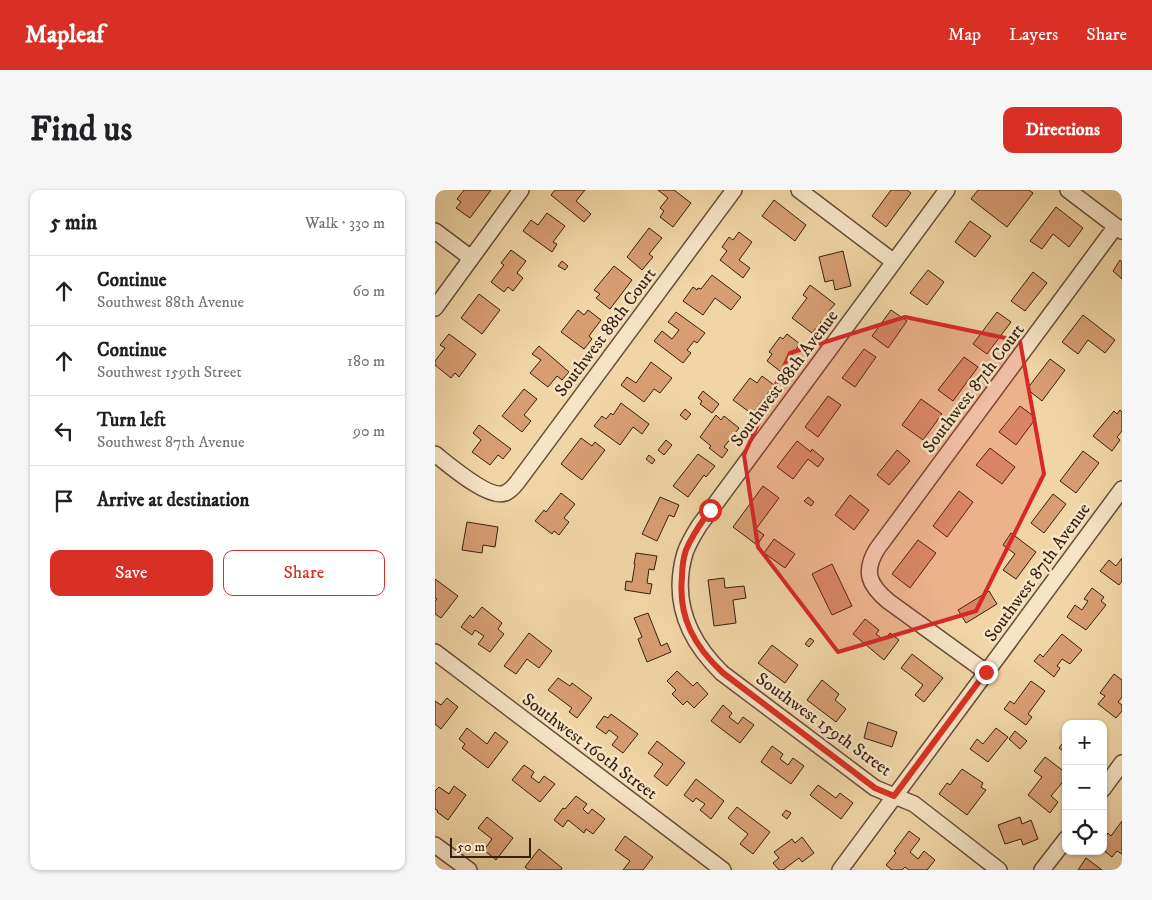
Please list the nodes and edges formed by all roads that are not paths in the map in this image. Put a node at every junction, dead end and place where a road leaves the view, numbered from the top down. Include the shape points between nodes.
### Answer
1 (521, 190) edge
2 (734, 190) edge
3 (799, 190) edge
4 (947, 190) edge
5 (1068, 190) edge
6 (1119, 229) edge
7 (435, 231) edge
8 (471, 258) junction
9 (894, 262) junction
10 (435, 308) edge
11 (435, 454) edge
12 (1122, 488) edge
13 (682, 601) joint
14 (435, 652) edge
15 (986, 672) junction
16 (1122, 763) edge
17 (1107, 784) edge
18 (894, 796) junction
19 (435, 844) edge
20 (1062, 844) edge
21 (469, 870) edge
22 (723, 870) edge
23 (840, 870) edge
24 (999, 870) edge
25 (1042, 870) edge

1 - 8 street
2 - 11 street, Southwest 88th Court via 511,489 504,494 495,494 477,486
3 - 9 street
4 - 9 street, Southwest 88th Avenue
5 - 6 street
6 - 15 street, Southwest 87th Court via 877,549 869,564 869,576 883,597
7 - 8 street
8 - 10 street
9 - 13 street, Southwest 88th Avenue via 699,526 685,552
12 - 15 street, Southwest 87th Avenue
13 - 18 street, Southwest 159th Street via 694,639 723,673 875,788
14 - 22 street, Southwest 160th Street
15 - 18 street, Southwest 87th Avenue
16 - 17 street
18 - 23 street, Southwest 87th Avenue
18 - 24 street, Southwest 159th Street via 914,804
19 - 21 street
20 - 25 street

